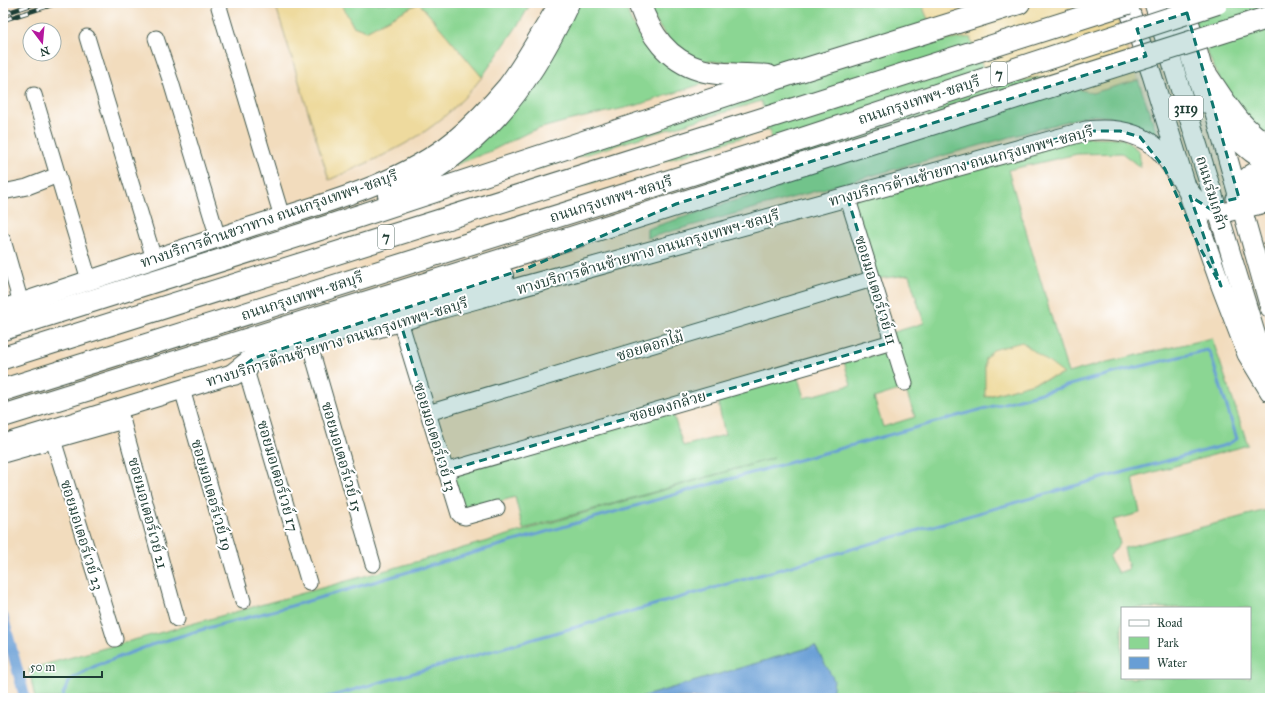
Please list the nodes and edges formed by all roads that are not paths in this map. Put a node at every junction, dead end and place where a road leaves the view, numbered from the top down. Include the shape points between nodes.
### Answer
1 (559, 3) edge
2 (568, 3) edge
3 (639, 3) edge
4 (1019, 3) edge
5 (1128, 3) edge
6 (1184, 3) edge
7 (1217, 3) edge
8 (1160, 6) edge
9 (219, 7) dead end
10 (1270, 16) edge
11 (87, 37) dead end
12 (156, 38) dead end
13 (1205, 73) junction
14 (783, 76) junction
15 (34, 95) dead end
16 (1212, 100) junction
17 (1140, 137) junction
18 (1270, 146) edge
19 (1270, 166) edge
20 (58, 175) junction
21 (1270, 187) edge
22 (1187, 189) junction
23 (3, 192) edge
24 (847, 196) junction
25 (1270, 202) edge
26 (676, 204) junction
27 (1240, 204) junction
28 (1217, 209) junction
29 (282, 217) junction
30 (323, 228) junction
31 (218, 238) junction
32 (3, 240) edge
33 (154, 259) junction
34 (468, 271) junction
35 (872, 279) junction
36 (89, 280) junction
37 (1222, 286) junction
38 (282, 302) junction
39 (21, 303) junction
40 (1270, 308) edge
41 (3, 309) edge
42 (400, 322) junction
43 (3, 329) edge
44 (892, 342) junction
45 (312, 349) junction
46 (3, 358) edge
47 (240, 372) junction
48 (905, 383) dead end
49 (1270, 383) edge
50 (182, 389) junction
51 (3, 390) edge
52 (1270, 392) edge
53 (428, 413) junction
54 (121, 414) junction
55 (3, 416) edge
56 (51, 435) junction
57 (4, 448) edge
58 (445, 471) junction
59 (497, 508) dead end
60 (372, 564) dead end
61 (309, 582) dead end
62 (243, 601) dead end
63 (177, 619) dead end
64 (115, 639) dead end

1 - 29 main road, ทางบริการด้านขวาทาง ถนนกรุงเทพฯ-ชลบุรี via 507,85 482,115 454,140 416,166 390,179
2 - 30 highway via 553,36 517,92 491,123 440,166
3 - 14 highway via 655,38 681,61 701,70 738,75
4 - 14 highway
5 - 22 main road
5 - 46 highway, ถนนกรุงเทพฯ-ชลบุรี / 7, bridge
6 - 13 main road, ถนนร่มเกล้า / 3119
7 - 38 highway, ถนนกรุงเทพฯ-ชลบุรี / 7, bridge via 781,146
8 - 27 street
8 - 28 main road, ถนนร่มเกล้า / 3119
9 - 29 street
10 - 26 highway, bridge
11 - 33 street
12 - 31 street
13 - 16 main road, ถนนร่มเกล้า / 3119
13 - 18 highway via 1239,122
14 - 30 highway
15 - 20 street
16 - 19 main road via 1239,142
16 - 27 main road, ถนนร่มเกล้า / 3119
17 - 22 main road, ทางบริการด้านซ้ายทาง ถนนกรุงเทพฯ-ชลบุรี via 1158,149
17 - 24 main road, ทางบริการด้านซ้ายทาง ถนนกรุงเทพฯ-ชลบุรี via 1120,131 1086,131
17 - 37 main road via 1165,169 1199,246
19 - 27 highway via 1249,176 1243,185
20 - 23 street via 27,187
20 - 36 street
21 - 27 main road
22 - 28 main road, ทางบริการด้านซ้ายทาง ถนนกรุงเทพฯ-ชลบุรี via 1200,202
22 - 37 main road
24 - 35 street, ซอยมอเตอร์เวย์ 11
24 - 42 main road, ทางบริการด้านซ้ายทาง ถนนกรุงเทพฯ-ชลบุรี
25 - 27 main road
26 - 34 highway
26 - 47 highway via 530,267 254,358
27 - 28 main road
27 - 40 main road, ถนนร่มเกล้า / 3119
28 - 49 main road, ถนนร่มเกล้า / 3119
29 - 31 main road, ทางบริการด้านขวาทาง ถนนกรุงเทพฯ-ชลบุรี
30 - 43 highway
31 - 33 main road, ทางบริการด้านขวาทาง ถนนกรุงเทพฯ-ชลบุรี
32 - 39 street
33 - 36 main road, ทางบริการด้านขวาทาง ถนนกรุงเทพฯ-ชลบุรี
34 - 38 highway via 403,278 310,303 291,305
34 - 55 highway
35 - 44 street, ซอยมอเตอร์เวย์ 11
35 - 53 street, ซอยดอกไม้
36 - 39 main road, ทางบริการด้านขวาทาง ถนนกรุงเทพฯ-ชลบุรี
37 - 52 main road via 1247,354
38 - 51 highway, ถนนกรุงเทพฯ-ชลบุรี / 7
39 - 41 main road, ทางบริการด้านขวาทาง ถนนกรุงเทพฯ-ชลบุรี
42 - 45 main road, ทางบริการด้านซ้ายทาง ถนนกรุงเทพฯ-ชลบุรี
42 - 53 street, ซอยมอเตอร์เวย์ 13
44 - 48 street, ซอยมอเตอร์เวย์ 11
44 - 58 street, ซอยดงกล้วย
45 - 47 main road, ทางบริการด้านซ้ายทาง ถนนกรุงเทพฯ-ชลบุรี
45 - 60 street, ซอยมอเตอร์เวย์ 15
47 - 50 main road, ทางบริการด้านซ้ายทาง ถนนกรุงเทพฯ-ชลบุรี
47 - 61 street, ซอยมอเตอร์เวย์ 17
50 - 54 main road, ทางบริการด้านซ้ายทาง ถนนกรุงเทพฯ-ชลบุรี
50 - 62 street, ซอยมอเตอร์เวย์ 19
53 - 58 street, ซอยมอเตอร์เวย์ 13
54 - 56 main road, ทางบริการด้านซ้ายทาง ถนนกรุงเทพฯ-ชลบุรี
54 - 63 street, ซอยมอเตอร์เวย์ 21
56 - 57 main road, ทางบริการด้านซ้ายทาง ถนนกรุงเทพฯ-ชลบุรี
56 - 64 street, ซอยมอเตอร์เวย์ 23
58 - 59 street, ซอยมอเตอร์เวย์ 13 via 461,516

